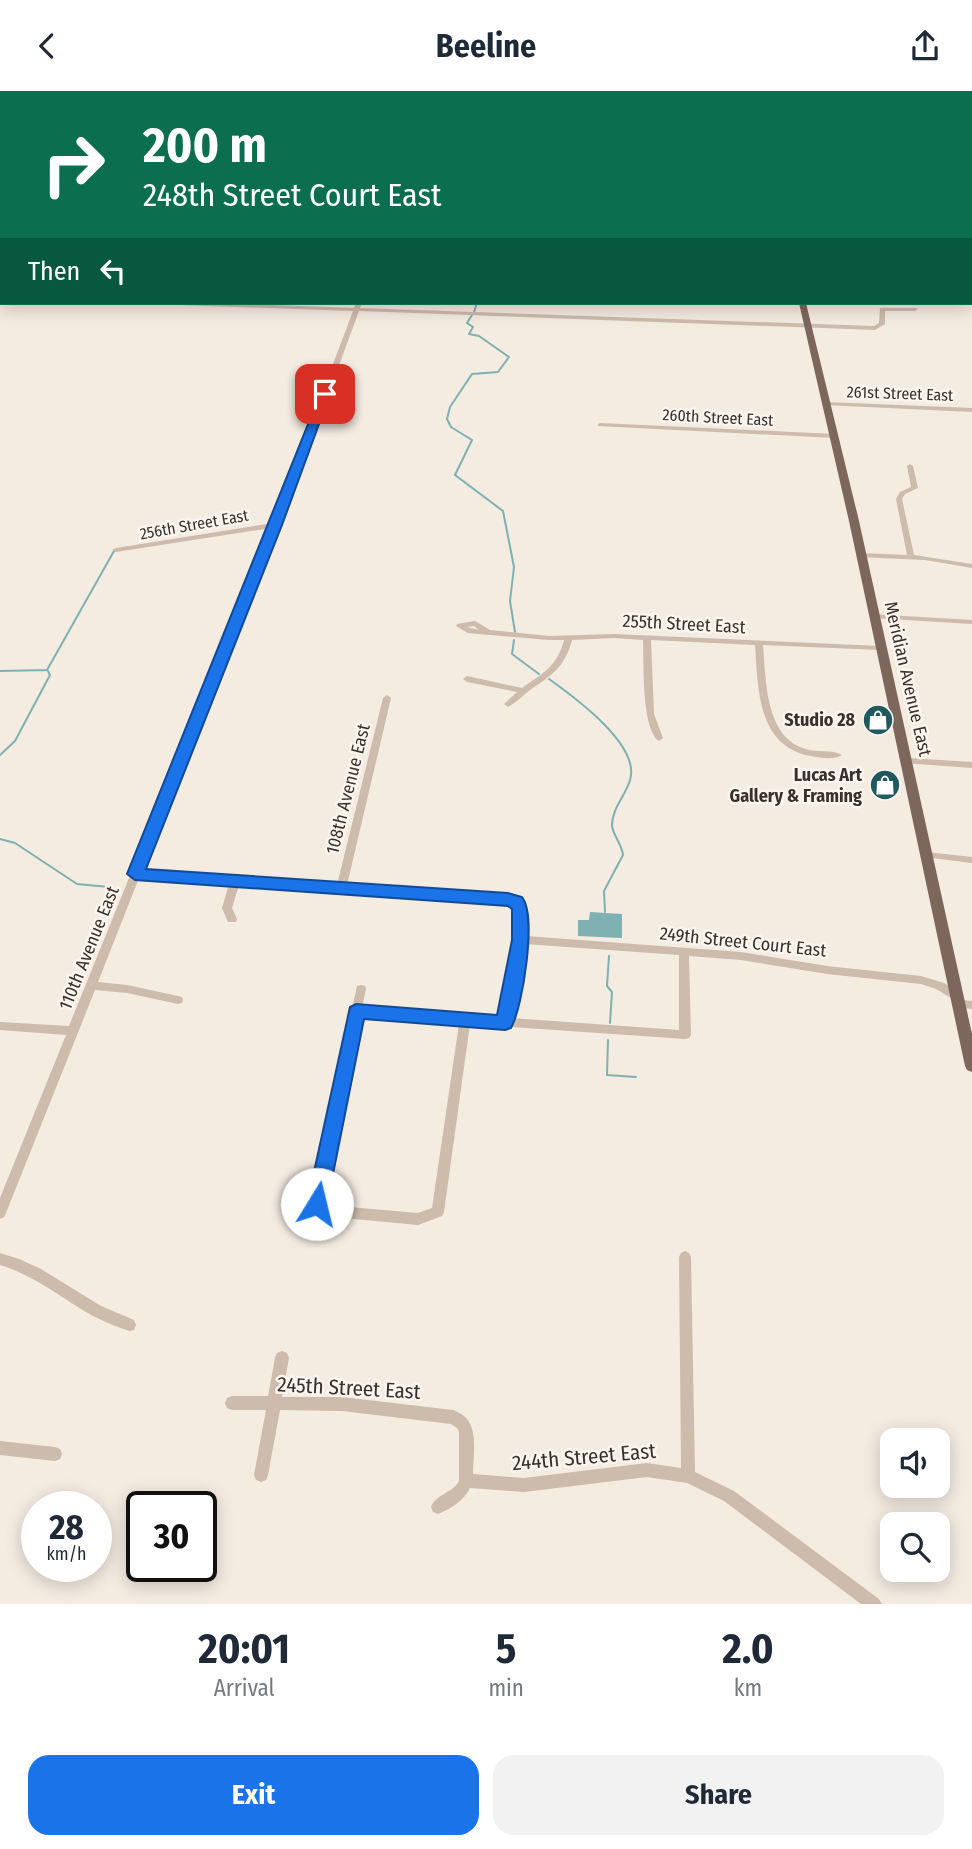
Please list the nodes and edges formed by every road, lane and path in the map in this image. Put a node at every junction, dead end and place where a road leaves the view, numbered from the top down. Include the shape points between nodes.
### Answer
1 (298, 305) edge
2 (803, 305) edge
3 (358, 306) edge
4 (915, 309) dead end
5 (808, 326) junction
6 (826, 404) junction
7 (972, 410) edge
8 (600, 425) dead end
9 (834, 436) junction
10 (910, 466) dead end
11 (276, 525) junction
12 (117, 549) dead end
13 (860, 555) junction
14 (911, 557) junction
15 (972, 566) edge
16 (874, 616) junction
17 (972, 622) edge
18 (486, 631) dead end
19 (568, 638) junction
20 (647, 638) junction
21 (759, 643) junction
22 (880, 648) junction
23 (467, 679) dead end
24 (521, 690) junction
25 (387, 698) dead end
26 (508, 704) dead end
27 (659, 738) dead end
28 (838, 755) dead end
29 (907, 761) junction
30 (972, 765) edge
31 (927, 855) junction
32 (972, 860) edge
33 (135, 874) junction
34 (234, 880) junction
35 (341, 888) junction
36 (232, 919) dead end
37 (521, 940) junction
38 (684, 952) junction
39 (91, 986) junction
40 (361, 989) dead end
41 (178, 1000) dead end
42 (963, 1002) edge
43 (356, 1012) junction
44 (465, 1021) junction
45 (505, 1023) junction
46 (0, 1026) edge
47 (72, 1031) junction
48 (972, 1066) edge
49 (0, 1213) edge
50 (685, 1257) dead end
51 (0, 1259) edge
52 (129, 1325) dead end
53 (282, 1358) dead end
54 (232, 1403) dead end
55 (273, 1405) junction
56 (0, 1448) edge
57 (55, 1454) dead end
58 (261, 1475) dead end
59 (688, 1476) junction
60 (466, 1481) junction
61 (438, 1507) dead end
62 (874, 1604) edge

1 - 3 street
2 - 5 main road, Meridian Avenue East
3 - 5 street
3 - 11 street, 110th Avenue East
4 - 5 street via 882,309 878,327
5 - 6 main road, Meridian Avenue East
6 - 7 street, 261st Street East
6 - 9 main road, Meridian Avenue East
8 - 9 street, 260th Street East
9 - 13 main road, Meridian Avenue East
10 - 14 street via 916,488 899,499
11 - 12 street, 256th Street East
11 - 33 street, 110th Avenue East
13 - 14 street
13 - 16 main road, Meridian Avenue East
14 - 15 street
16 - 17 street
16 - 22 main road, Meridian Avenue East
18 - 19 street, 255th Street East
19 - 20 street, 255th Street East
19 - 24 street via 560,665
20 - 21 street, 255th Street East
20 - 27 street via 650,714
21 - 22 street, 255th Street East
21 - 28 street via 776,731 799,751
22 - 29 main road, Meridian Avenue East
23 - 24 street
24 - 26 street
25 - 35 street, 108th Avenue East
29 - 30 street
29 - 31 main road, Meridian Avenue East
31 - 32 street
31 - 42 main road, Meridian Avenue East
33 - 34 street
33 - 39 street, 110th Avenue East
34 - 35 street
34 - 36 street via 227,908
35 - 37 street via 516,901 521,908
37 - 38 street, 249th Street Court East
37 - 45 street
38 - 42 street, 249th Street Court East via 912,978 940,986
38 - 45 street via 685,1035
39 - 41 street
39 - 47 street, 110th Avenue East
40 - 43 street
42 - 48 main road, Meridian Avenue East
43 - 44 street
43 - 44 street via 317,1196 319,1209 418,1219 433,1216 439,1206
44 - 45 street
46 - 47 street
47 - 49 street, 110th Avenue East
50 - 59 street
51 - 52 street via 42,1273 98,1311
53 - 55 street
54 - 55 street, 245th Street East
55 - 58 street
55 - 60 street, 245th Street East via 342,1404 453,1417 467,1432
56 - 57 street
59 - 60 street, 244th Street East via 647,1470 540,1484
59 - 62 street, 244th Street East via 729,1496
60 - 61 street via 461,1492

